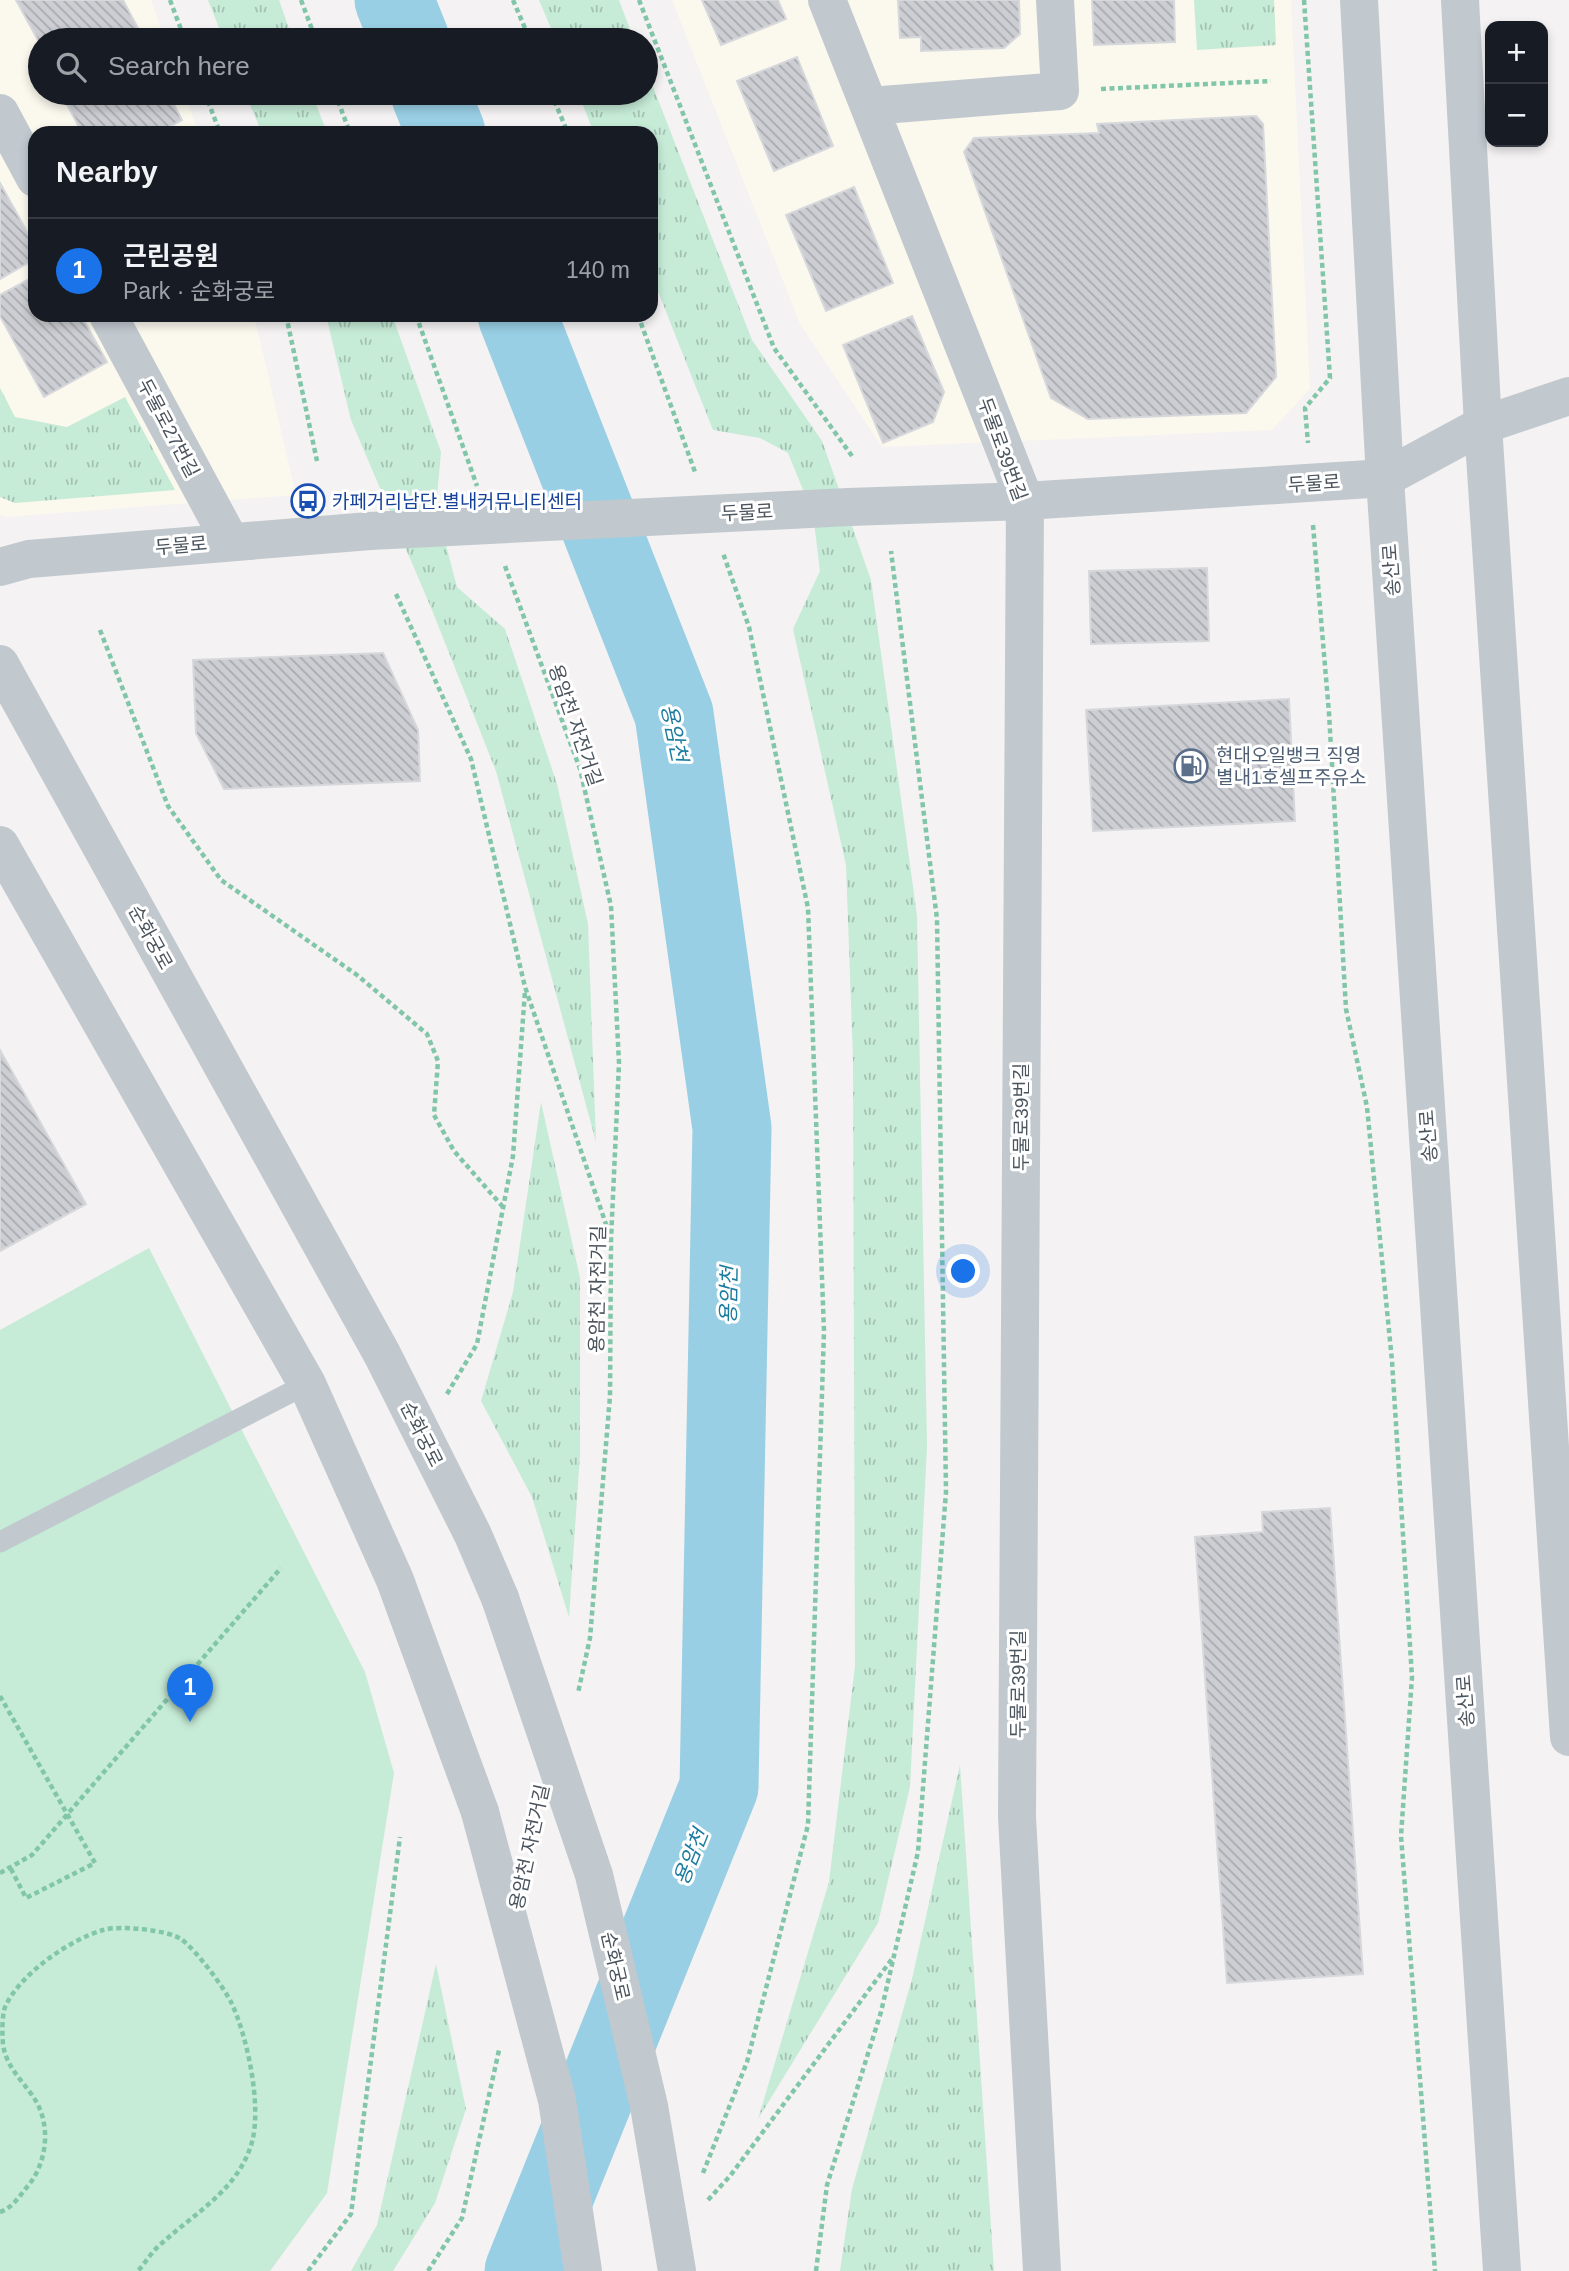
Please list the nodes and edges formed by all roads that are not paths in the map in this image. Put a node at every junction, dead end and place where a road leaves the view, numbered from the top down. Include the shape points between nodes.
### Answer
1 (827, 0) edge
2 (1055, 0) edge
3 (1359, 0) edge
4 (1460, 0) edge
5 (870, 106) junction
6 (0, 113) edge
7 (28, 165) edge
8 (112, 322) edge
9 (1569, 396) edge
10 (1483, 425) junction
11 (1385, 478) junction
12 (1025, 501) junction
13 (230, 541) junction
14 (0, 567) edge
15 (0, 664) edge
16 (0, 845) edge
17 (307, 1384) junction
18 (0, 1542) edge
19 (1569, 1737) edge
20 (583, 2271) edge
21 (677, 2271) edge
22 (1042, 2271) edge
23 (1502, 2271) edge

1 - 5 street, 두물로39번길
2 - 5 street via 1060,91
3 - 11 street, 송산로
4 - 10 street
5 - 12 street, 두물로39번길
6 - 7 street
8 - 13 street, 두물로27번길
9 - 10 street, 두물로
10 - 11 street, 두물로
10 - 19 street
11 - 12 street, 두물로
11 - 23 street, 송산로
12 - 13 street, 두물로, bridge via 849,506
12 - 22 street, 두물로39번길 via 1017,1816
13 - 14 street, 두물로 via 29,559
15 - 21 street, 순화궁로, bridge via 382,1354 500,1598 594,1875 649,2106
16 - 17 street
17 - 18 lane
17 - 20 street, bridge via 395,1580 480,1812 557,2101

